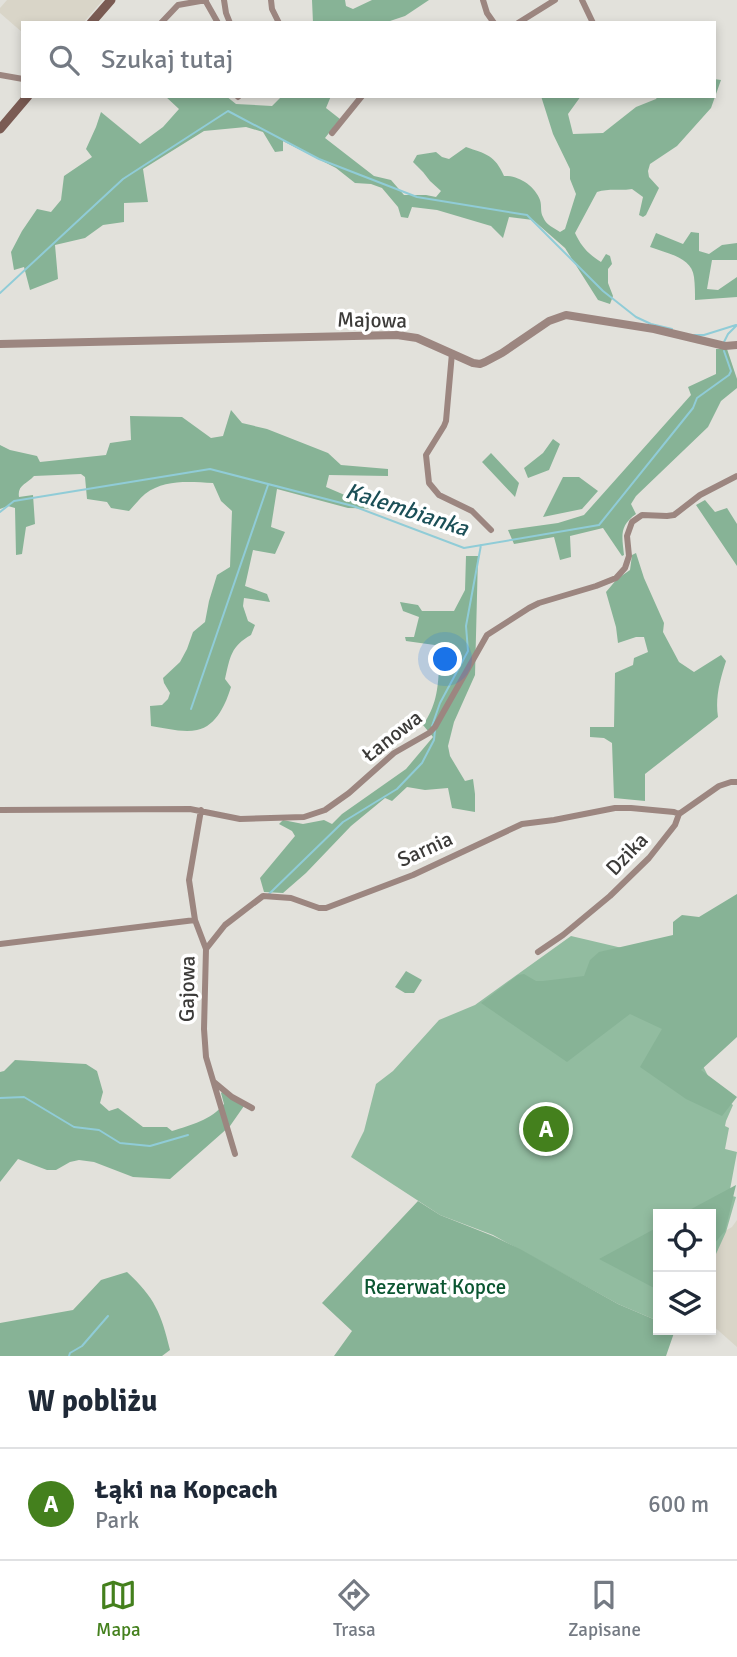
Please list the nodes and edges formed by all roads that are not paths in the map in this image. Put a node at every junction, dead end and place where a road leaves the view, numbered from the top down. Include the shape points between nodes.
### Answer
1 (111, 0) edge
2 (206, 0) edge
3 (224, 0) edge
4 (271, 0) edge
5 (483, 0) edge
6 (555, 0) edge
7 (582, 0) edge
8 (93, 21) edge
9 (163, 21) edge
10 (217, 21) edge
11 (229, 21) edge
12 (278, 21) edge
13 (493, 21) edge
14 (521, 21) edge
15 (592, 21) edge
16 (0, 75) edge
17 (21, 79) edge
18 (26, 98) edge
19 (360, 98) edge
20 (0, 129) edge
21 (332, 133) dead end
22 (0, 344) edge
23 (737, 345) edge
24 (452, 353) junction
25 (737, 476) edge
26 (491, 530) dead end
27 (737, 782) edge
28 (0, 810) edge
29 (201, 810) junction
30 (679, 814) junction
31 (195, 920) junction
32 (0, 944) edge
33 (206, 949) junction
34 (538, 952) dead end
35 (214, 1082) junction
36 (253, 1108) dead end
37 (235, 1154) dead end

1 - 8 main road
2 - 9 street via 178,5
2 - 10 street
3 - 11 street
4 - 12 street
5 - 13 street
6 - 14 street
7 - 15 street
16 - 17 street
18 - 20 main road
19 - 21 street
22 - 24 street, Majowa via 397,335
23 - 24 street, Majowa via 566,315 480,364
24 - 26 street via 446,421 426,455 429,483 439,495 472,511
25 - 29 street, Łanowa via 674,515 642,515 632,522 627,536 628,562 616,578 540,603 487,635 435,727 394,753 325,810 304,817 240,819
27 - 30 street, Dzika via 719,786
28 - 29 street, Łanowa
29 - 31 street, Gajowa via 189,880
30 - 33 street, Sarnia via 615,808 522,824 330,908 263,896 225,925
30 - 34 street, Dzika via 649,859
31 - 32 street
31 - 33 street, Gajowa
33 - 35 street, Gajowa via 204,1029
35 - 36 street
35 - 37 street, Gajowa

